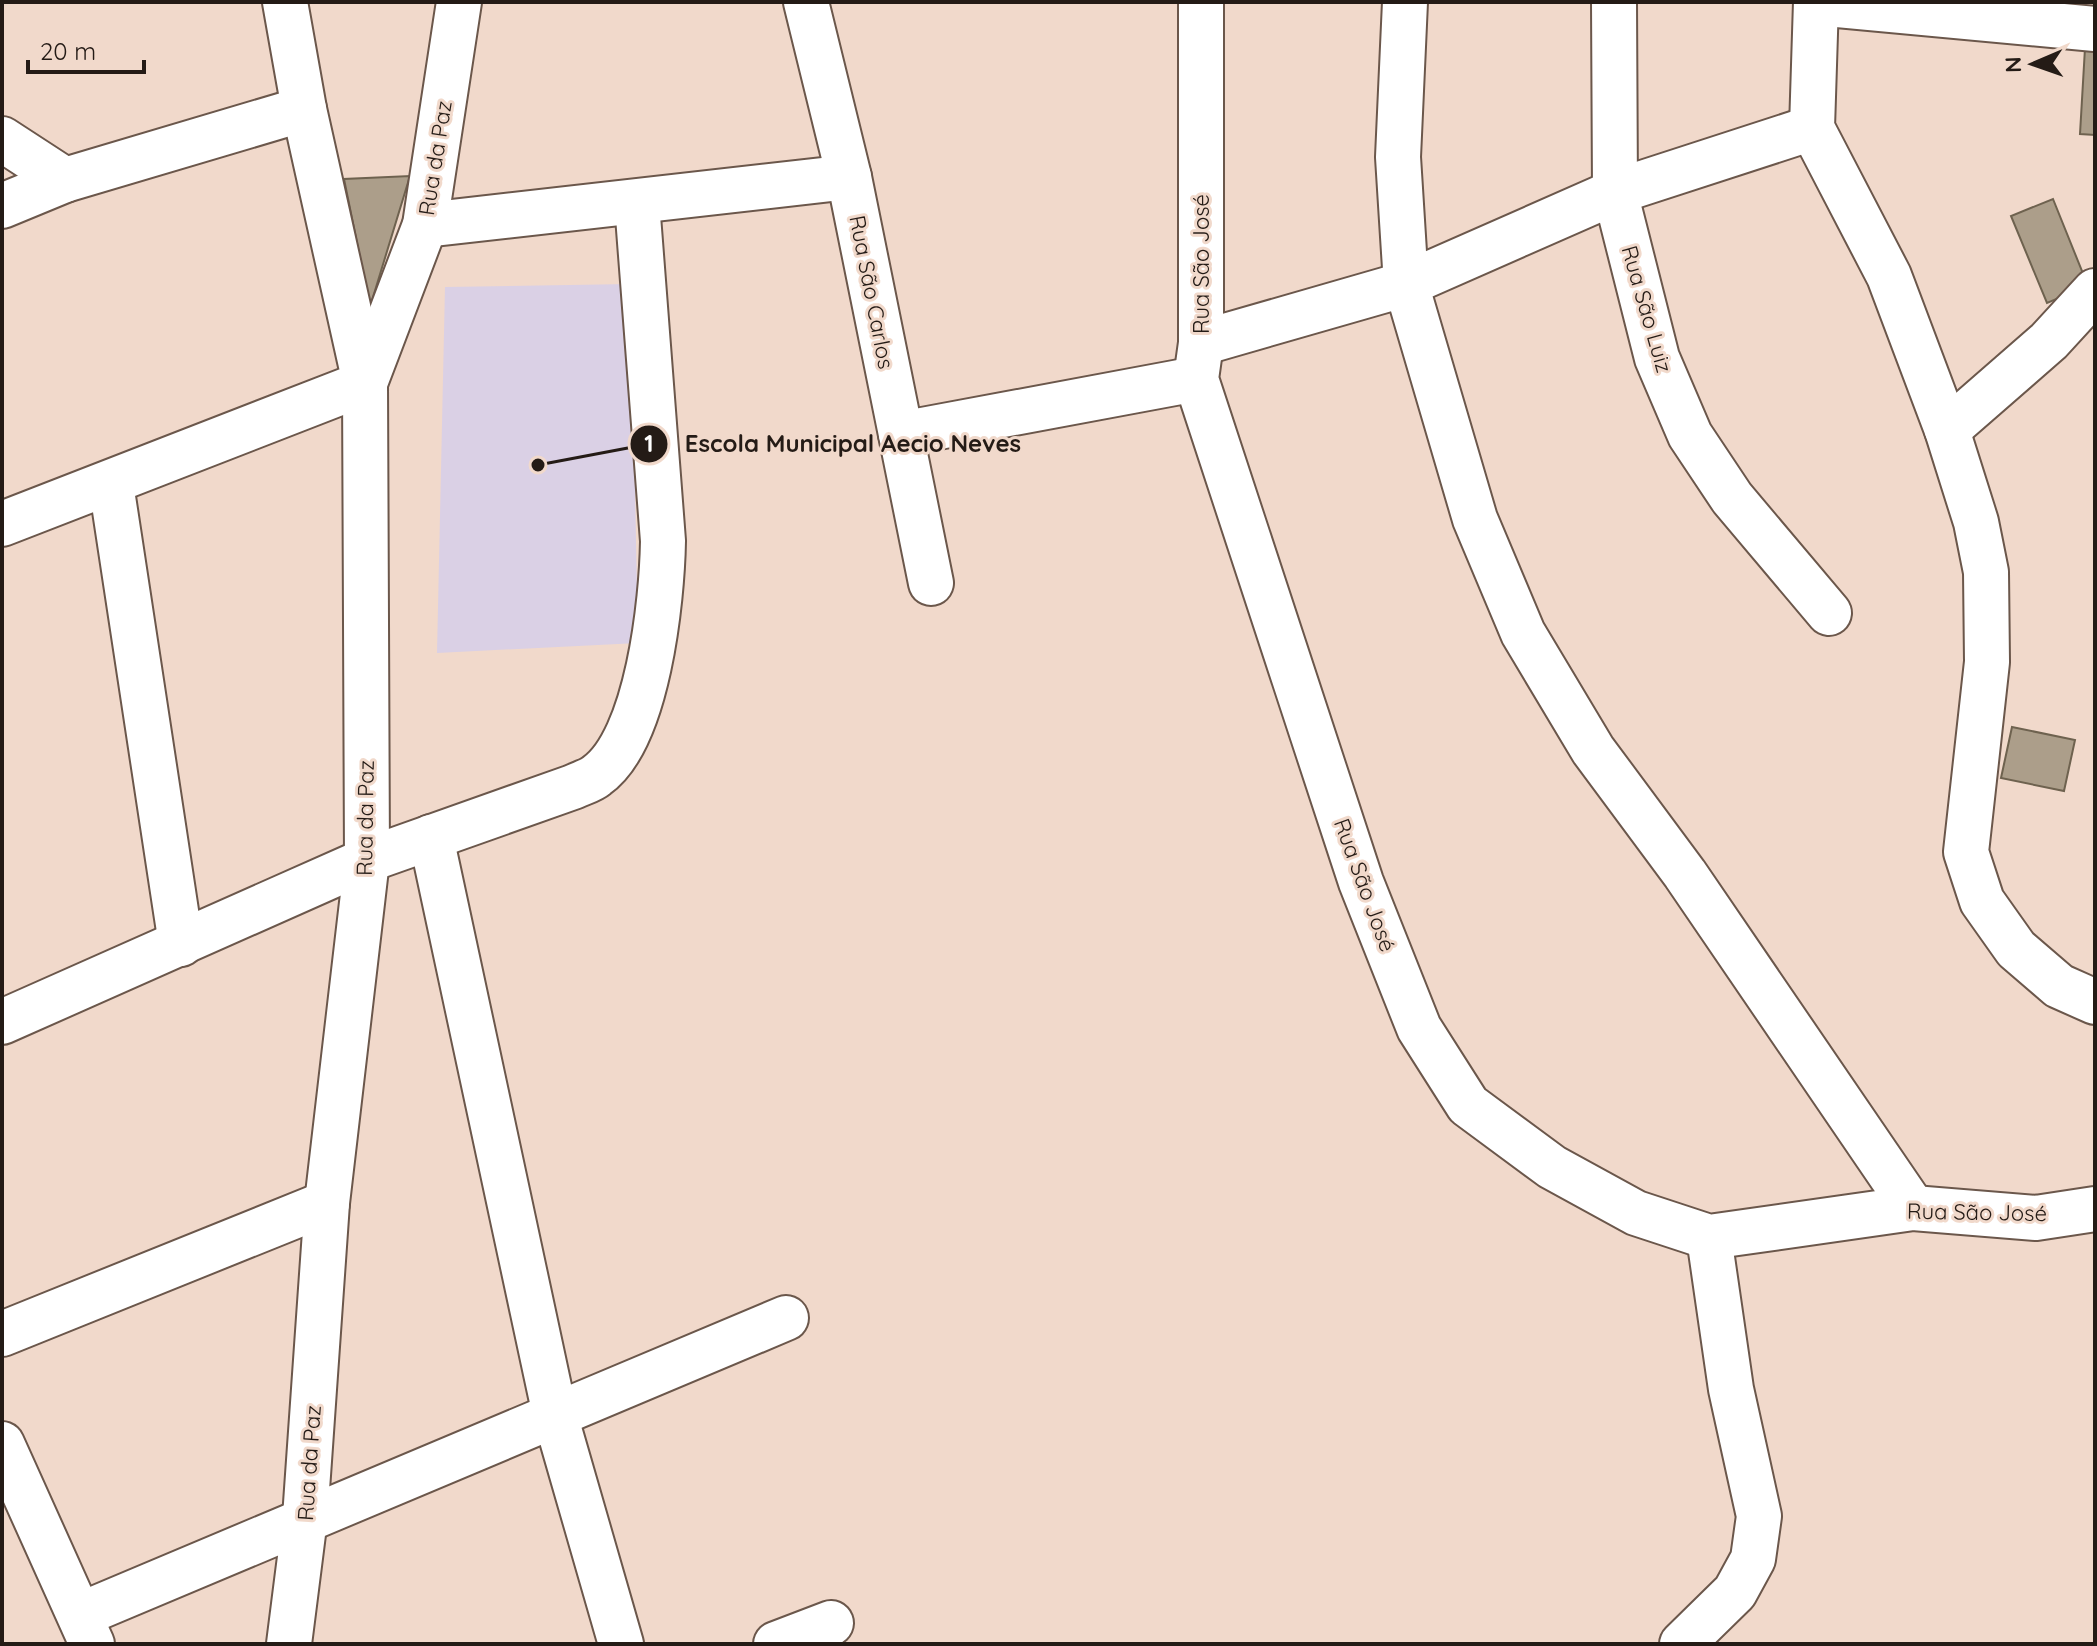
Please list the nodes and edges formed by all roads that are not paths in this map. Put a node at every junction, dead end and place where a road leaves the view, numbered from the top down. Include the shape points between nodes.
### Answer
1 (285, 2) edge
2 (459, 2) edge
3 (806, 2) edge
4 (1201, 2) edge
5 (1405, 2) edge
6 (1614, 2) edge
7 (1816, 2) edge
8 (2078, 18) edge
9 (304, 109) junction
10 (1812, 128) junction
11 (2, 139) edge
12 (849, 177) junction
13 (65, 180) junction
14 (1615, 192) junction
15 (637, 203) junction
16 (2, 206) edge
17 (425, 225) junction
18 (1406, 284) junction
19 (2095, 291) edge
20 (1199, 361) junction
21 (365, 383) junction
22 (1947, 430) junction
23 (901, 434) junction
24 (111, 484) junction
25 (2, 524) edge
26 (931, 583) dead end
27 (1829, 613) dead end
28 (431, 837) junction
29 (367, 860) junction
30 (181, 944) junction
31 (2095, 1002) edge
32 (2, 1022) edge
33 (327, 1203) junction
34 (1913, 1208) junction
35 (2095, 1209) edge
36 (1709, 1237) junction
37 (786, 1318) dead end
38 (2, 1334) edge
39 (555, 1415) junction
40 (2, 1444) edge
41 (305, 1518) junction
42 (831, 1623) dead end
43 (86, 1629) edge
44 (289, 1644) edge
45 (621, 1644) edge
46 (776, 1644) edge
47 (1682, 1644) edge

1 - 9 street
2 - 17 street, Rua da Paz
3 - 12 street, Rua São Carlos
4 - 20 street, Rua São José
5 - 18 street via 1398,157
6 - 14 street, Rua São Luiz
7 - 8 street
7 - 10 street
9 - 13 street
9 - 21 street
10 - 14 street
10 - 22 street via 1889,276
11 - 13 street
12 - 15 street
12 - 23 street, Rua São Carlos
13 - 16 street
14 - 18 street
14 - 27 street, Rua São Luiz via 1657,358 1690,435 1732,498
15 - 17 street
15 - 28 street via 663,541 662,595 652,656 630,727 597,776
17 - 21 street, Rua da Paz
18 - 20 street
18 - 34 street via 1475,519 1523,633 1593,750 1685,874
19 - 22 street via 2049,341
20 - 23 street
20 - 36 street, Rua São José via 1361,882 1419,1028 1468,1105 1552,1167 1636,1213
21 - 24 street
21 - 29 street, Rua da Paz
22 - 31 street via 1976,522 1988,612 1966,852 1982,901 2016,949 2059,986
23 - 26 street, Rua São Carlos
24 - 25 street
24 - 30 street
28 - 29 street
28 - 39 street
29 - 30 street
29 - 33 street, Rua da Paz
30 - 32 street
33 - 38 street
33 - 41 street, Rua da Paz
34 - 35 street, Rua São José via 2036,1218
34 - 36 street, Rua São José
36 - 47 street via 1731,1389 1759,1516 1753,1559 1735,1592
37 - 39 street
39 - 41 street
39 - 45 street
40 - 43 street
41 - 43 street
41 - 44 street, Rua da Paz
42 - 46 street

